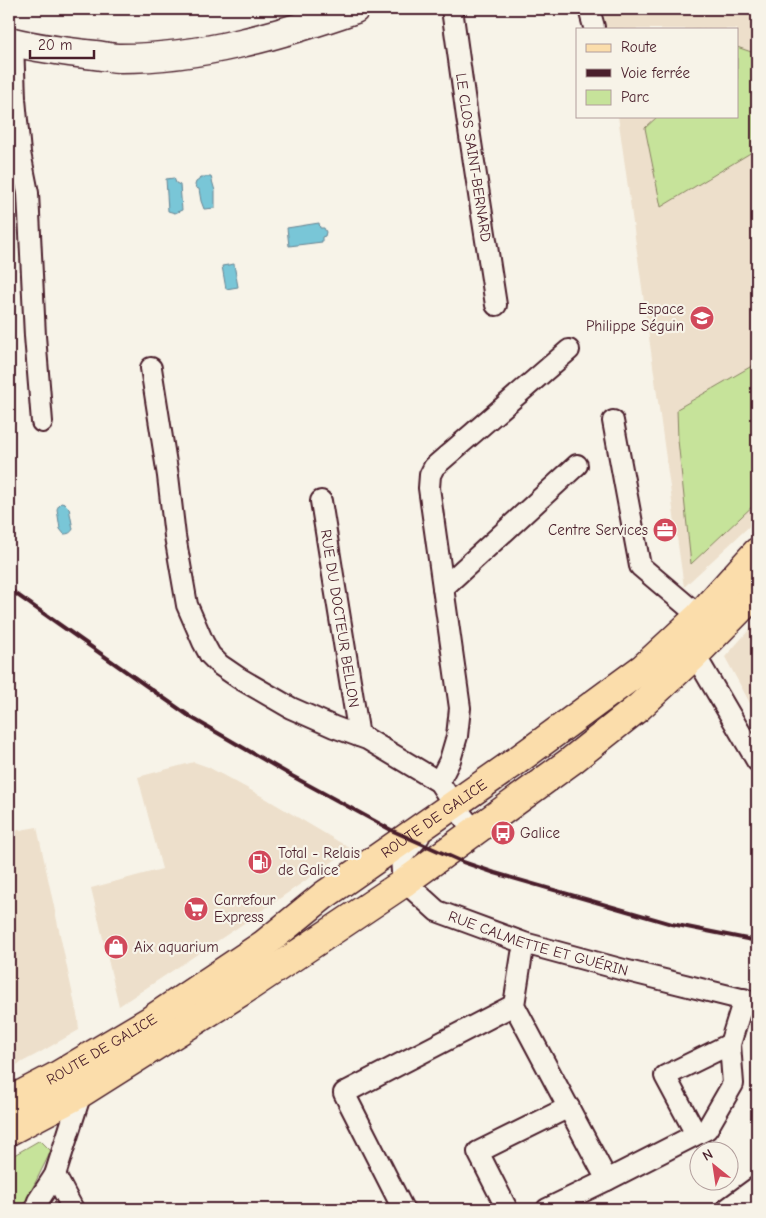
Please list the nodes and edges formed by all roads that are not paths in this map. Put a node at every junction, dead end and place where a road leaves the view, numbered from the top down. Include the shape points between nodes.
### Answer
1 (355, 9) edge
2 (452, 9) edge
3 (11, 41) edge
4 (16, 174) edge
5 (496, 305) dead end
6 (569, 350) dead end
7 (150, 368) dead end
8 (613, 421) dead end
9 (42, 422) dead end
10 (576, 465) dead end
11 (321, 501) dead end
12 (757, 552) edge
13 (443, 588) junction
14 (757, 592) edge
15 (699, 616) junction
16 (695, 655) junction
17 (359, 736) junction
18 (757, 761) edge
19 (439, 782) junction
20 (444, 811) junction
21 (475, 832) junction
22 (406, 882) junction
23 (522, 954) dead end
24 (751, 1001) edge
25 (514, 1005) junction
26 (730, 1044) junction
27 (70, 1068) junction
28 (81, 1094) junction
29 (9, 1101) edge
30 (569, 1107) junction
31 (9, 1131) edge
32 (696, 1134) junction
33 (55, 1175) junction
34 (608, 1180) junction
35 (757, 1187) edge
36 (35, 1209) edge
37 (73, 1209) edge
38 (403, 1209) edge
39 (507, 1209) edge
40 (547, 1209) edge
41 (727, 1209) edge

1 - 3 street via 222,48 170,55 121,58 64,52
2 - 5 street, LE CLOS SAINT-BERNARD
3 - 4 street via 20,153
4 - 9 street via 28,192
6 - 13 street via 434,467 429,488
7 - 17 street via 187,605 202,642 220,665 239,678 291,708
8 - 15 street via 640,566
10 - 13 street
11 - 17 street, RUE DU DOCTEUR BELLON
12 - 15 main road, ROUTE DE GALICE
13 - 19 street via 460,708 457,736
14 - 16 main road, ROUTE DE GALICE
15 - 20 main road, ROUTE DE GALICE via 643,668
16 - 18 street
16 - 21 main road, ROUTE DE GALICE via 639,707
17 - 19 street
19 - 20 street
20 - 21 street
20 - 22 street via 401,857
20 - 27 main road, ROUTE DE GALICE via 324,896 263,946 151,1020
21 - 22 main road, ROUTE DE GALICE
22 - 24 street, RUE CALMETTE ET GUÉRIN via 437,911 524,942
22 - 28 main road, ROUTE DE GALICE
23 - 25 street
24 - 26 street
25 - 30 street
25 - 38 street via 344,1093
26 - 32 street via 733,1084 707,1129
26 - 32 street via 665,1076
27 - 28 street
27 - 29 main road, ROUTE DE GALICE
28 - 31 main road, ROUTE DE GALICE
28 - 33 street
30 - 34 street
30 - 39 street via 478,1152
32 - 34 street
33 - 36 street
33 - 37 street
34 - 40 street
35 - 41 street

